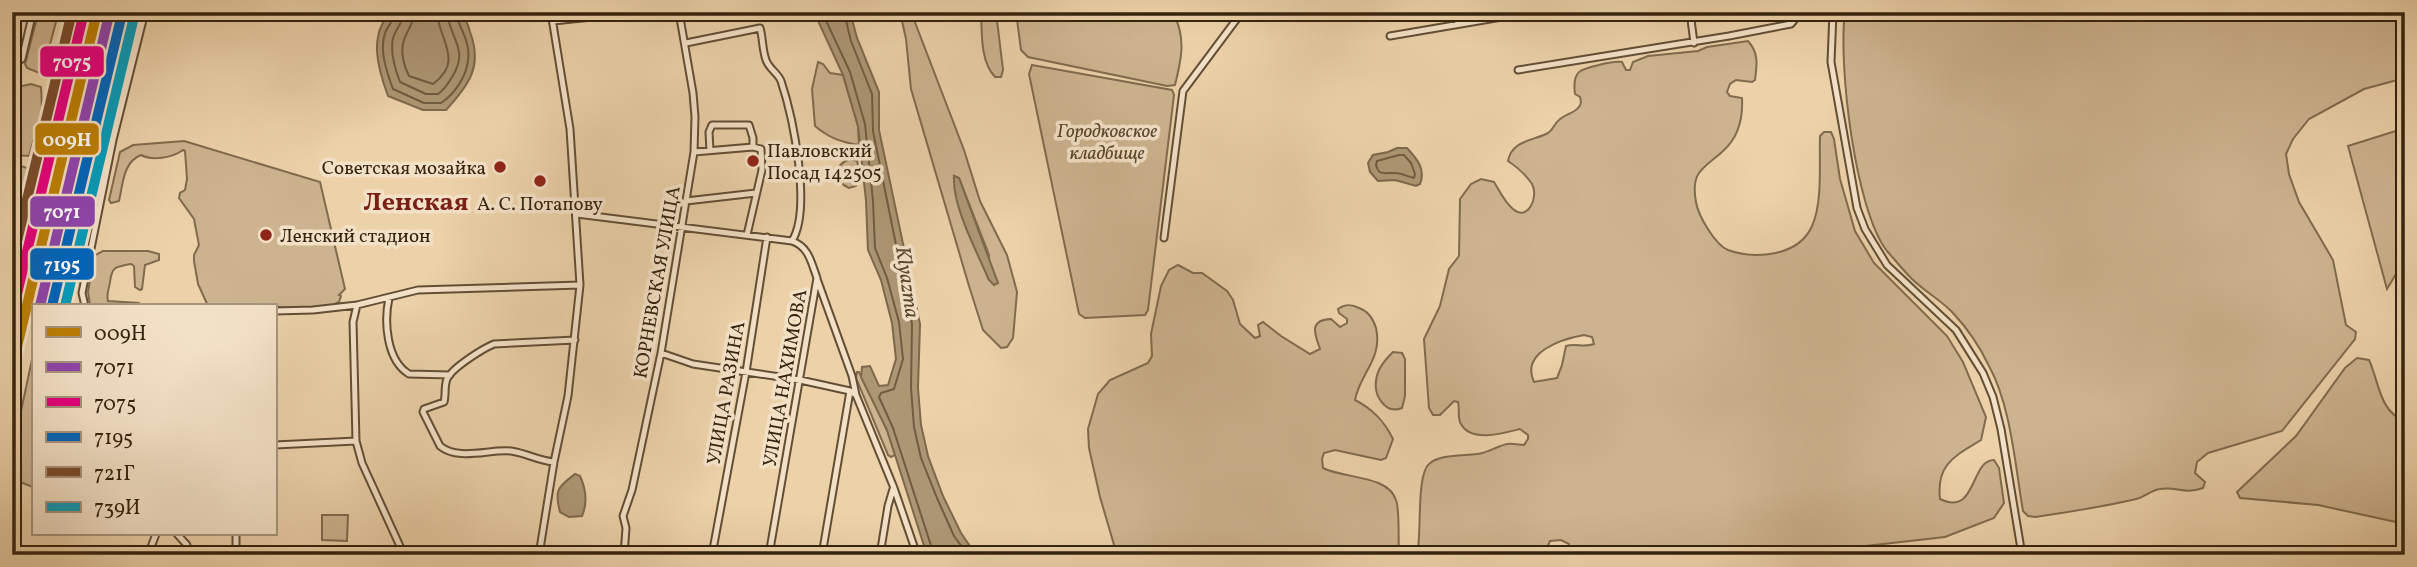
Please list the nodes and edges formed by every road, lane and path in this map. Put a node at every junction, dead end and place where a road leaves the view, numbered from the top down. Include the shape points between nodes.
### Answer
1 (33, 12) edge
2 (145, 12) edge
3 (551, 12) edge
4 (679, 12) edge
5 (1163, 12) edge
6 (1185, 12) edge
7 (1242, 12) edge
8 (1456, 12) edge
9 (1531, 12) edge
10 (1689, 12) edge
11 (1801, 12) edge
12 (1833, 12) edge
13 (631, 13) edge
14 (553, 21) junction
15 (1458, 24) junction
16 (1390, 36) dead end
17 (686, 43) junction
18 (1694, 43) junction
19 (12, 64) edge
20 (1518, 70) dead end
21 (696, 131) junction
22 (709, 132) junction
23 (753, 147) junction
24 (710, 151) junction
25 (694, 152) junction
26 (756, 193) junction
27 (686, 201) junction
28 (577, 214) junction
29 (682, 227) junction
30 (747, 234) junction
31 (767, 237) junction
32 (1164, 238) dead end
33 (792, 241) junction
34 (817, 278) junction
35 (580, 285) junction
36 (389, 298) junction
37 (85, 304) edge
38 (357, 305) junction
39 (276, 311) edge
40 (575, 340) junction
41 (661, 353) junction
42 (746, 372) junction
43 (450, 375) junction
44 (800, 380) junction
45 (853, 393) junction
46 (356, 441) junction
47 (276, 445) edge
48 (554, 462) junction
49 (894, 488) junction
50 (155, 536) edge
51 (179, 536) edge
52 (236, 536) edge
53 (148, 555) edge
54 (186, 555) edge
55 (236, 555) edge
56 (404, 555) edge
57 (538, 555) edge
58 (624, 555) edge
59 (712, 555) edge
60 (769, 555) edge
61 (822, 555) edge
62 (880, 555) edge
63 (917, 555) edge
64 (2022, 555) edge

1 - 19 street via 22,59
2 - 37 street via 113,140 82,293
3 - 14 street
4 - 17 street, КОРНЕВСКАЯ УЛИЦА
5 - 6 street via 1175,17
7 - 32 street via 1182,91
8 - 15 street
9 - 15 street
10 - 18 street
11 - 18 street via 1791,23
12 - 64 street via 1831,62 1857,208 1887,265 1956,330 1983,373 2001,429
13 - 14 street
14 - 28 street via 570,129
15 - 16 street
17 - 21 street, КОРНЕВСКАЯ УЛИЦА
17 - 33 street via 760,28 766,62 780,79 801,176 800,219
18 - 20 street
21 - 22 street
21 - 25 street, КОРНЕВСКАЯ УЛИЦА
22 - 23 street via 712,125 749,125
22 - 24 street
23 - 24 street
23 - 26 street via 761,149 762,157
24 - 25 street
25 - 27 street, КОРНЕВСКАЯ УЛИЦА
26 - 27 street
26 - 30 street
27 - 29 street, КОРНЕВСКАЯ УЛИЦА
28 - 29 street
28 - 35 street
29 - 30 street
29 - 41 street, КОРНЕВСКАЯ УЛИЦА
30 - 31 street
31 - 33 street
31 - 42 street, УЛИЦА РАЗИНА
33 - 34 street, УЛИЦА НАХИМОВА via 803,246
34 - 44 street, УЛИЦА НАХИМОВА
34 - 45 street via 852,376
35 - 36 street via 418,290
35 - 40 street
36 - 38 street
36 - 43 street via 386,319 397,363 409,374
38 - 39 street
38 - 46 street via 353,322
40 - 43 street via 494,344
40 - 48 street
41 - 42 street via 693,364
41 - 58 street, КОРНЕВСКАЯ УЛИЦА via 632,491 624,509
42 - 44 street
42 - 59 street, УЛИЦА РАЗИНА
43 - 48 street via 444,402 423,412 444,450 512,452
44 - 45 street
44 - 60 street, УЛИЦА НАХИМОВА
45 - 49 street
45 - 61 street
46 - 47 street
46 - 56 street
48 - 57 street
49 - 62 street
49 - 63 street
50 - 53 street
51 - 54 street via 187,545
52 - 55 street

